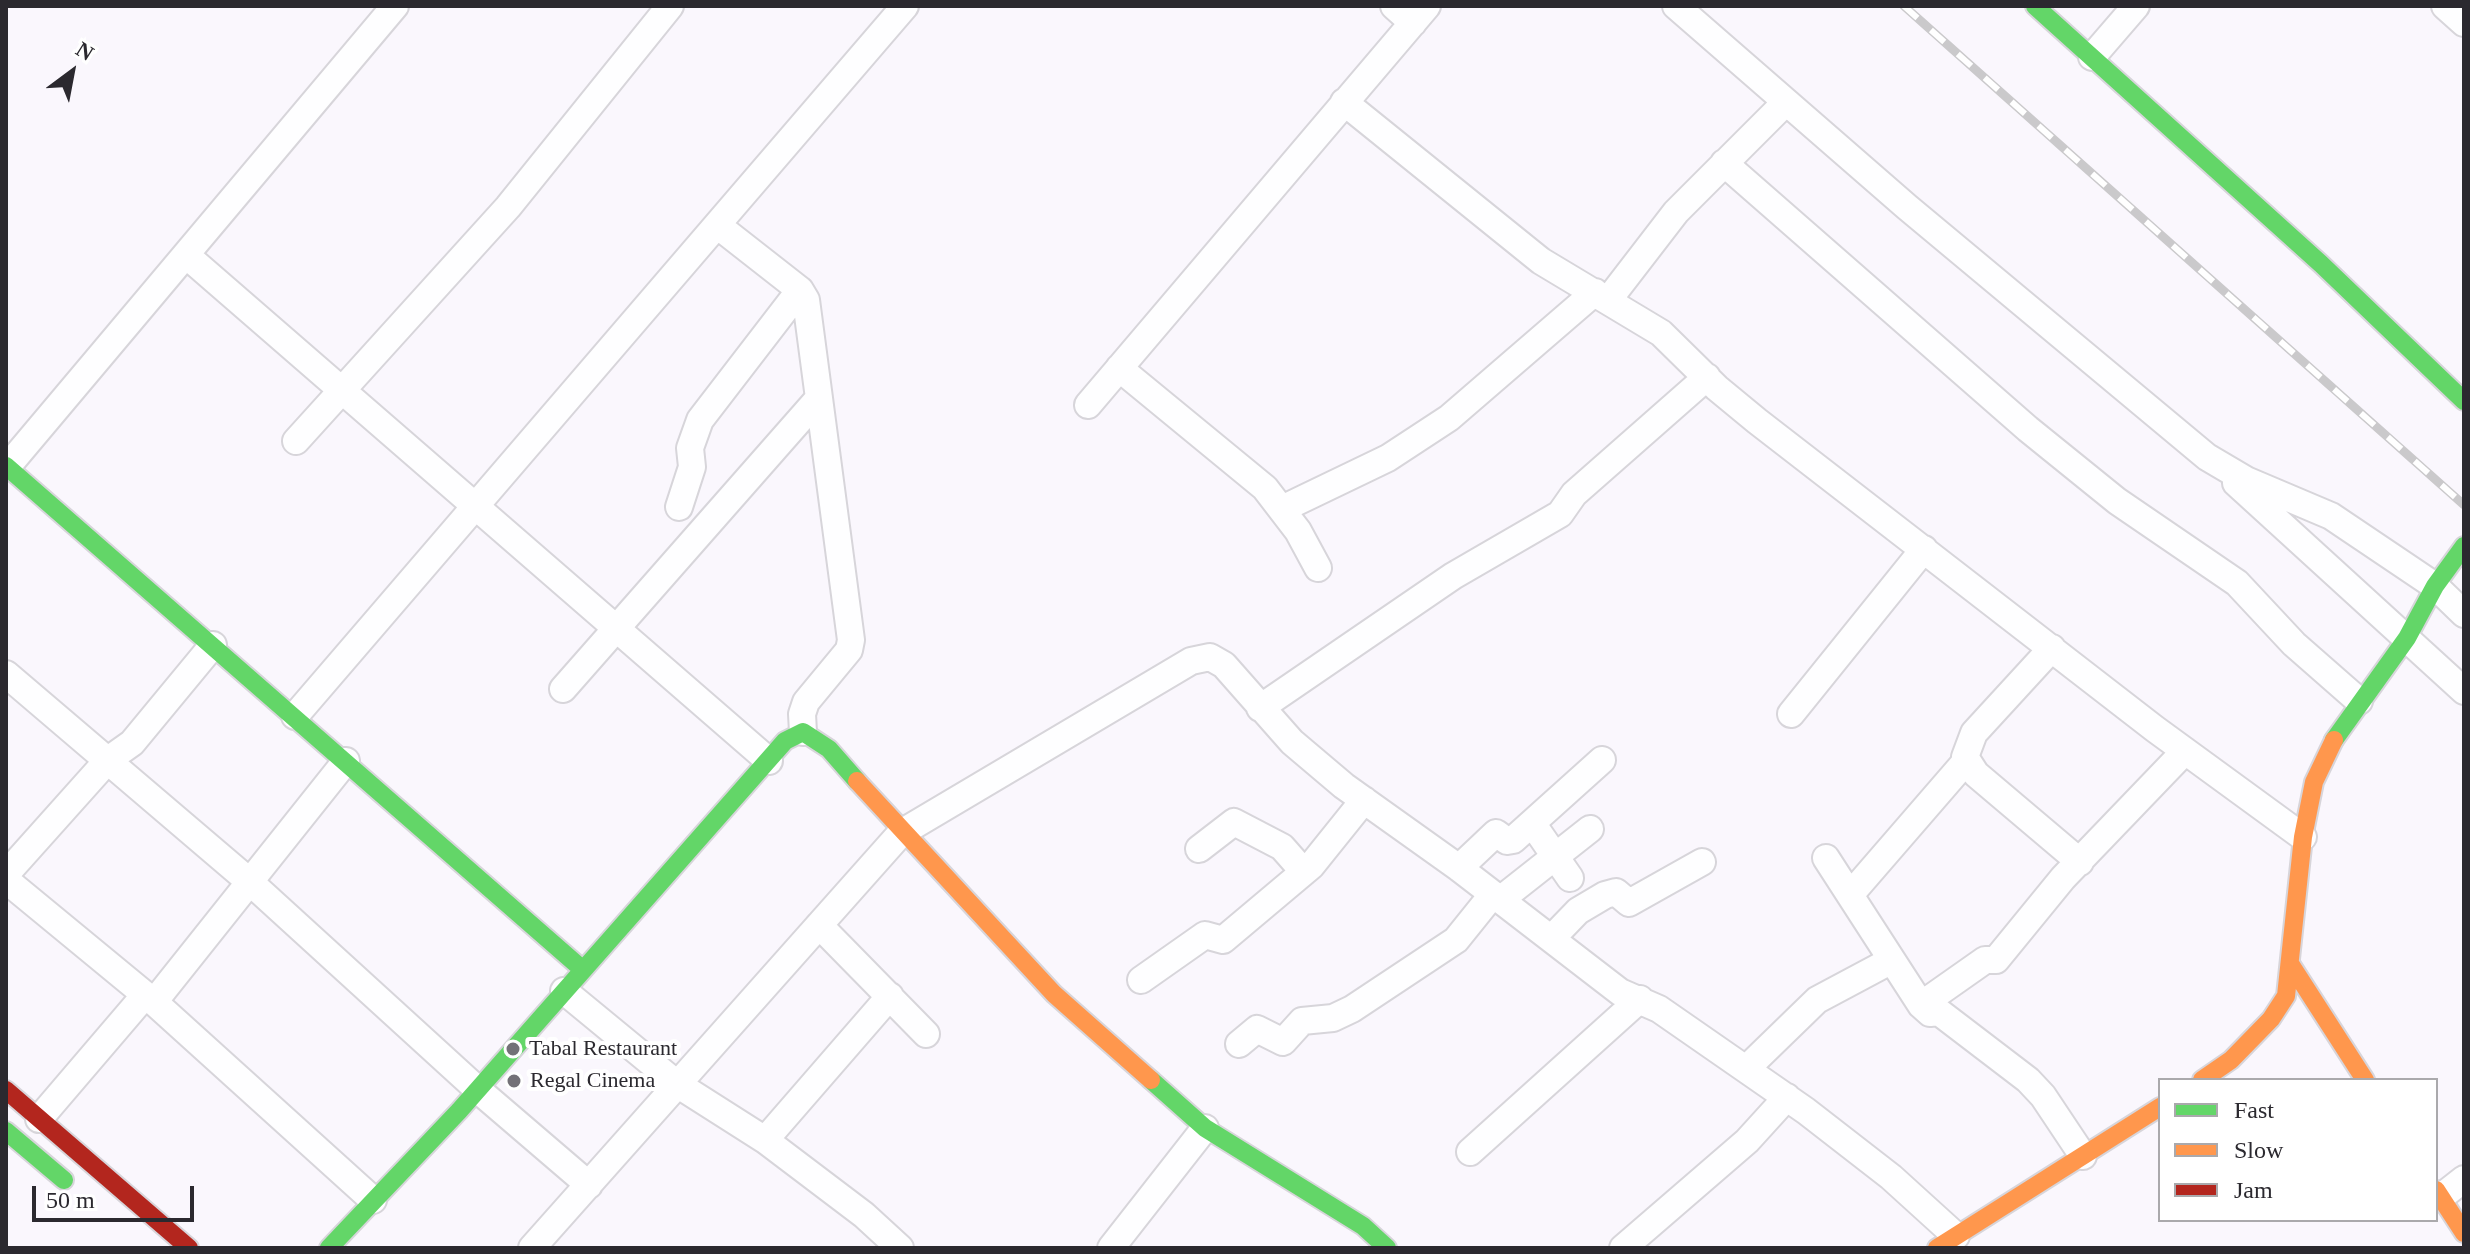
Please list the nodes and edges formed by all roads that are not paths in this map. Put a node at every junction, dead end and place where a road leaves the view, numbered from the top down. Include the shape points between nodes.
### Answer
1 (395, 6) edge
2 (670, 6) edge
3 (905, 6) edge
4 (1676, 6) edge
5 (2035, 6) edge
6 (2136, 6) edge
7 (2445, 6) edge
8 (1411, 12) edge
9 (2464, 23) edge
10 (2092, 57) junction
11 (1344, 102) junction
12 (1786, 102) junction
13 (1724, 163) junction
14 (717, 225) junction
15 (186, 255) junction
16 (800, 290) junction
17 (1602, 296) junction
18 (1119, 368) junction
19 (1707, 377) junction
20 (342, 389) junction
21 (819, 398) junction
22 (2464, 401) edge
23 (1088, 405) dead end
24 (296, 441) dead end
25 (2207, 457) junction
26 (6, 466) edge
27 (478, 506) junction
28 (679, 507) dead end
29 (1282, 509) junction
30 (2464, 546) edge
31 (1924, 549) junction
32 (1318, 568) dead end
33 (2435, 586) junction
34 (2464, 614) edge
35 (617, 628) junction
36 (2407, 638) junction
37 (213, 645) junction
38 (2052, 648) junction
39 (6, 674) edge
40 (563, 689) dead end
41 (2464, 691) edge
42 (2359, 701) junction
43 (1260, 708) junction
44 (1791, 714) dead end
45 (295, 716) junction
46 (803, 732) junction
47 (2185, 751) junction
48 (108, 760) junction
49 (1602, 760) dead end
50 (346, 761) junction
51 (769, 761) junction
52 (1966, 761) junction
53 (1364, 800) junction
54 (1532, 823) junction
55 (1590, 829) dead end
56 (901, 833) junction
57 (2303, 837) junction
58 (1199, 849) dead end
59 (1826, 858) dead end
60 (1702, 862) dead end
61 (2080, 862) junction
62 (1563, 867) junction
63 (1459, 868) junction
64 (1304, 872) junction
65 (6, 874) edge
66 (6, 880) edge
67 (250, 882) junction
68 (1850, 895) junction
69 (1497, 897) junction
70 (819, 925) junction
71 (1551, 939) junction
72 (1892, 960) junction
73 (2291, 965) junction
74 (582, 969) junction
75 (1141, 980) dead end
76 (564, 991) junction
77 (890, 996) junction
78 (149, 998) junction
79 (1640, 999) junction
80 (1921, 1005) junction
81 (926, 1034) dead end
82 (1239, 1044) dead end
83 (1747, 1068) junction
84 (2205, 1078) edge
85 (2364, 1078) edge
86 (677, 1084) junction
87 (477, 1089) junction
88 (6, 1090) edge
89 (1787, 1097) junction
90 (2158, 1108) edge
91 (39, 1119) junction
92 (1205, 1128) junction
93 (6, 1131) edge
94 (765, 1140) junction
95 (1470, 1152) dead end
96 (2083, 1156) junction
97 (2464, 1179) edge
98 (589, 1185) junction
99 (76, 1189) dead end
100 (2438, 1194) edge
101 (373, 1200) junction
102 (2464, 1233) edge
103 (1946, 1242) edge
104 (189, 1248) edge
105 (329, 1248) edge
106 (532, 1248) edge
107 (900, 1248) edge
108 (1111, 1248) edge
109 (1387, 1248) edge
110 (1623, 1248) edge

1 - 15 street
2 - 20 street via 508,207
3 - 14 street
4 - 12 street
5 - 10 main road
6 - 10 street
7 - 9 street
8 - 11 street
10 - 22 main road
11 - 17 street via 1514,241
11 - 18 street
12 - 13 street
12 - 25 street
13 - 17 street
13 - 42 street via 2039,438 2152,527 2237,583 2294,644
14 - 16 street
14 - 27 street
15 - 20 street
15 - 26 street
16 - 21 street via 806,300
16 - 28 street via 700,420
17 - 19 street via 1661,333
17 - 29 street via 1449,418 1388,458
18 - 23 street
18 - 29 street via 1251,475
19 - 31 street
19 - 43 street via 1574,494 1560,514 1453,576
20 - 24 street
20 - 27 street
21 - 35 street
21 - 46 street via 851,640 849,650 806,702
25 - 33 street via 2246,480 2331,516
25 - 36 street
26 - 37 main road
27 - 35 street
27 - 45 street
29 - 32 street
30 - 33 main road
31 - 38 street
31 - 44 street
33 - 34 street
33 - 36 main road
35 - 40 street
35 - 51 street
36 - 41 street
36 - 42 main road
37 - 45 main road
37 - 48 street via 132,743
38 - 47 street
38 - 52 street via 1974,733
39 - 48 street
42 - 57 main road via 2323,761
43 - 53 street via 1292,742
43 - 56 street via 1224,665 1210,657 1191,661
45 - 50 main road
46 - 51 main road via 785,741
46 - 56 main road via 829,749
47 - 57 street
47 - 61 street
48 - 65 street
48 - 67 street
49 - 54 street
50 - 67 street
50 - 74 main road
51 - 74 main road
52 - 61 street
52 - 68 street
53 - 63 street
53 - 64 street
54 - 62 street
54 - 63 street via 1511,842 1496,833
55 - 62 street
56 - 70 street
56 - 92 main road via 1054,994
57 - 73 main road
58 - 64 street via 1234,822 1282,847
59 - 68 street
60 - 71 street via 1629,903 1614,891 1605,895 1578,911
61 - 80 street via 1996,960 1985,960
62 - 69 street
63 - 69 street
64 - 75 street via 1223,940 1205,935
66 - 78 street
67 - 78 street
67 - 87 street
68 - 72 street
69 - 71 street
69 - 82 street via 1445,949 1352,1009 1333,1018 1302,1021 1283,1042 1257,1029
70 - 77 street
70 - 86 street
71 - 79 street via 1620,992
72 - 80 street
72 - 83 street via 1817,1000
73 - 84 main road via 2286,996 2271,1019
73 - 85 main road
74 - 76 main road
76 - 86 street
76 - 87 main road
77 - 81 street
77 - 94 street
78 - 91 street
78 - 101 street
79 - 83 street
79 - 95 street
80 - 96 street via 1930,1013 1939,1012 2028,1080
83 - 89 street
86 - 94 street
86 - 98 street
87 - 98 street
87 - 101 main road
88 - 91 main road
89 - 103 street via 1891,1177
89 - 110 street via 1747,1141
90 - 96 main road
91 - 104 main road
92 - 108 street
92 - 109 main road via 1363,1226
93 - 99 main road
94 - 107 street
96 - 103 main road
97 - 100 street
98 - 106 street
100 - 102 main road
101 - 105 main road

